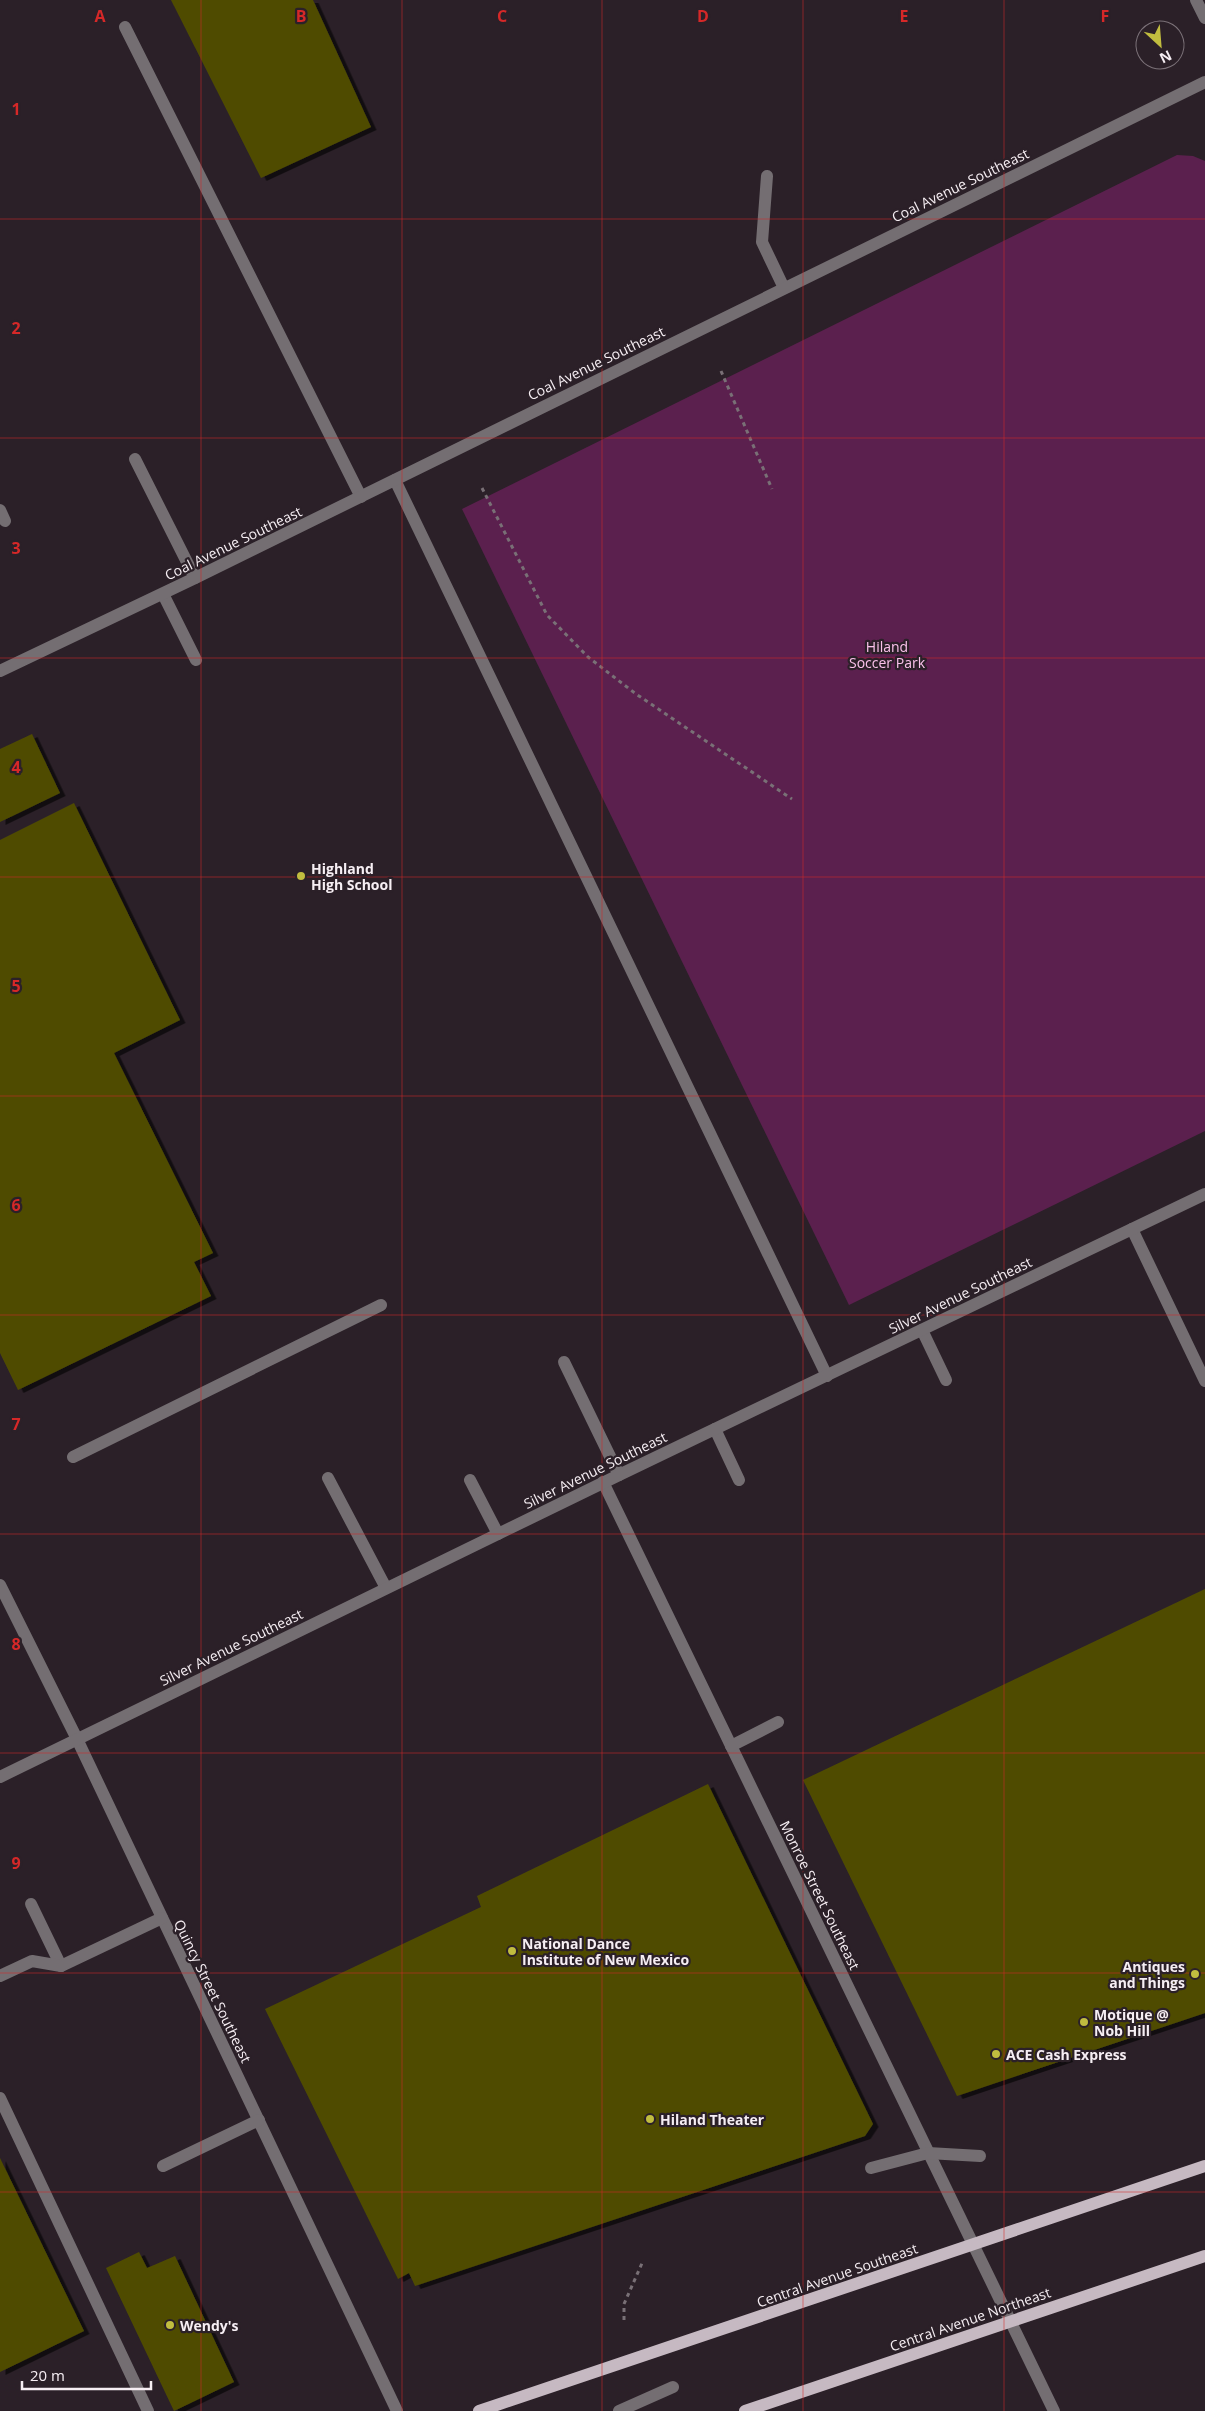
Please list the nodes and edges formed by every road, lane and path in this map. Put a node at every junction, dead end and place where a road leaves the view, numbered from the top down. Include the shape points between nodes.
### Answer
1 (1196, 0) edge
2 (1205, 18) edge
3 (125, 27) dead end
4 (1205, 82) edge
5 (766, 176) dead end
6 (784, 288) junction
7 (721, 371) dead end
8 (135, 459) dead end
9 (396, 480) junction
10 (482, 488) dead end
11 (772, 489) dead end
12 (361, 496) junction
13 (195, 578) junction
14 (163, 594) junction
15 (196, 660) dead end
16 (0, 671) edge
17 (792, 799) dead end
18 (1205, 1194) edge
19 (1132, 1229) junction
20 (381, 1305) dead end
21 (922, 1330) junction
22 (564, 1362) dead end
23 (827, 1376) junction
24 (946, 1380) dead end
25 (1205, 1381) edge
26 (715, 1430) junction
27 (73, 1457) dead end
28 (619, 1475) junction
29 (328, 1478) dead end
30 (470, 1480) dead end
31 (739, 1480) dead end
32 (603, 1482) junction
33 (498, 1534) junction
34 (0, 1585) edge
35 (386, 1588) junction
36 (778, 1722) dead end
37 (77, 1739) junction
38 (731, 1746) junction
39 (0, 1777) edge
40 (31, 1904) dead end
41 (162, 1918) junction
42 (61, 1966) junction
43 (0, 1976) edge
44 (0, 2098) edge
45 (259, 2120) junction
46 (928, 2152) junction
47 (980, 2156) dead end
48 (163, 2166) dead end
49 (1205, 2166) edge
50 (871, 2168) dead end
51 (972, 2244) junction
52 (1205, 2256) edge
53 (643, 2261) dead end
54 (624, 2320) dead end
55 (1010, 2321) junction
56 (673, 2386) dead end
57 (148, 2411) edge
58 (396, 2411) edge
59 (479, 2411) edge
60 (619, 2411) edge
61 (745, 2411) edge
62 (1054, 2411) edge

1 - 2 street
3 - 12 street
4 - 6 street, Coal Avenue Southeast
5 - 6 street via 762,242
6 - 9 street, Coal Avenue Southeast
7 - 11 path
8 - 13 street
9 - 12 street, Coal Avenue Southeast
9 - 23 street
10 - 17 path via 547,614 588,657 636,694
12 - 13 street, Coal Avenue Southeast
13 - 14 street, Coal Avenue Southeast
14 - 15 street
14 - 16 street, Coal Avenue Southeast
18 - 19 street, Silver Avenue Southeast
19 - 21 street, Silver Avenue Southeast
19 - 25 street
20 - 27 street
21 - 23 street, Silver Avenue Southeast
21 - 24 street
22 - 28 street
23 - 26 street, Silver Avenue Southeast
26 - 28 street, Silver Avenue Southeast
26 - 31 street
28 - 32 street, Silver Avenue Southeast
29 - 35 street
30 - 33 street
32 - 33 street, Silver Avenue Southeast
32 - 38 street, Monroe Street Southeast
33 - 35 street, Silver Avenue Southeast
34 - 37 street, Quincy Street Southeast
35 - 37 street, Silver Avenue Southeast
36 - 38 street
37 - 39 street, Silver Avenue Southeast
37 - 41 street, Quincy Street Southeast
38 - 46 street, Monroe Street Southeast
40 - 42 street
41 - 42 street
41 - 45 street, Quincy Street Southeast
42 - 43 street via 32,1961
44 - 57 street
45 - 48 street
45 - 58 street, Quincy Street Southeast
46 - 47 street
46 - 50 street
46 - 51 street, Monroe Street Southeast
49 - 51 main road, Central Avenue Southeast
51 - 55 street, Monroe Street Southeast
51 - 59 main road, Central Avenue Southeast
52 - 55 main road, Central Avenue Northeast
53 - 54 path via 624,2304
55 - 61 main road, Central Avenue Northeast
55 - 62 street, Monroe Street Southeast
56 - 60 street

